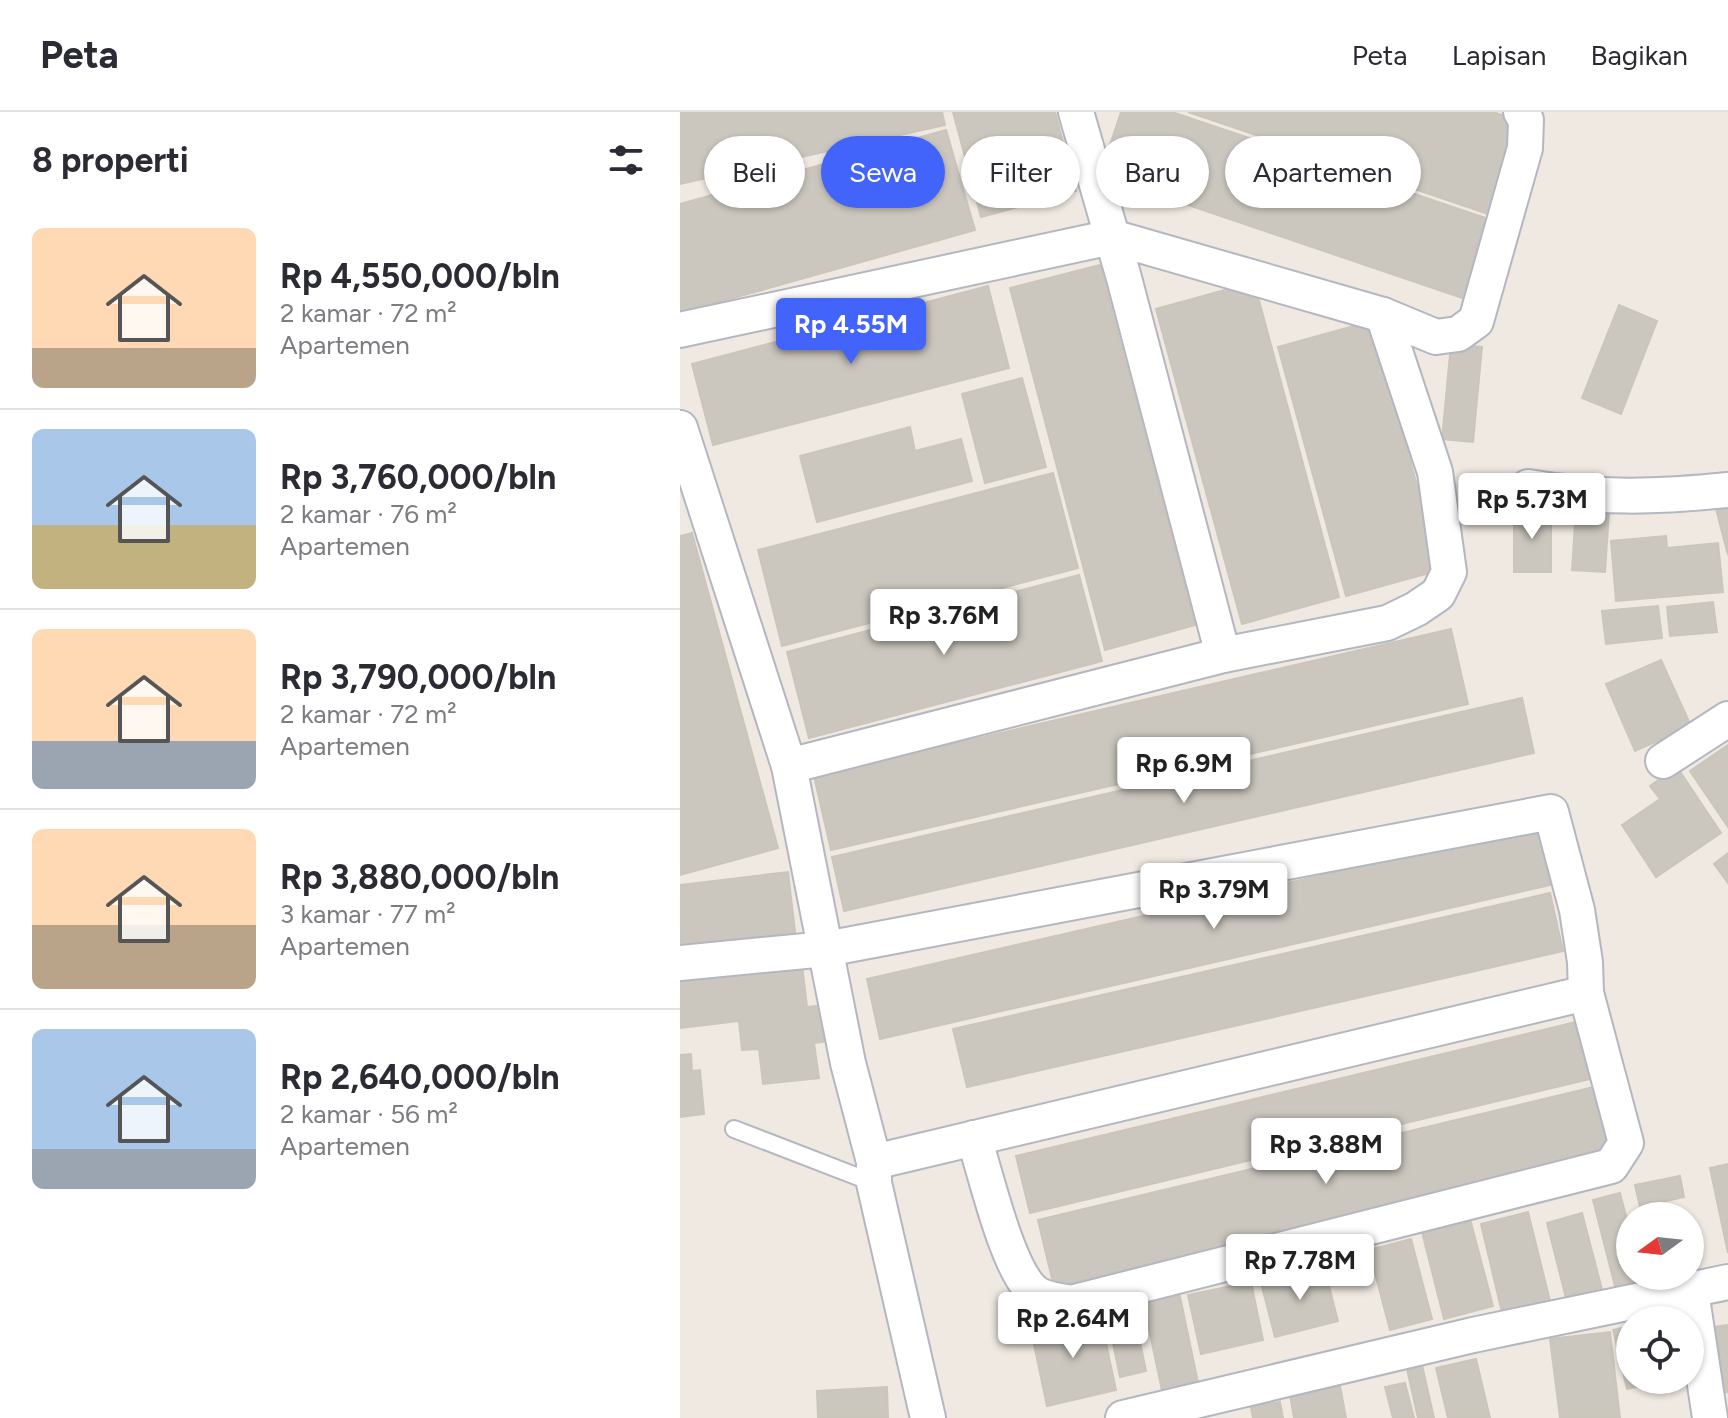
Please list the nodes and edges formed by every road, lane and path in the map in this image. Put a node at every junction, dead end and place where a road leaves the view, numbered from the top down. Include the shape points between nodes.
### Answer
1 (1076, 112) edge
2 (1521, 112) edge
3 (1112, 237) junction
4 (1383, 315) junction
5 (680, 330) edge
6 (680, 428) edge
7 (1528, 487) dead end
8 (1728, 490) edge
9 (1223, 655) junction
10 (1728, 719) edge
11 (1663, 761) dead end
12 (789, 766) junction
13 (826, 949) junction
14 (680, 963) edge
15 (1586, 993) junction
16 (734, 1129) dead end
17 (974, 1138) junction
18 (874, 1172) junction
19 (1728, 1282) edge
20 (1691, 1291) junction
21 (928, 1418) edge
22 (1123, 1418) edge
23 (1710, 1418) edge

1 - 3 street
2 - 4 street via 1526,120 1525,148 1476,321 1458,334 1436,337
3 - 4 street
3 - 5 street
3 - 9 street
4 - 9 street via 1435,472 1449,572 1438,594 1387,623
6 - 12 street
7 - 8 street via 1576,495 1661,497
9 - 12 street
10 - 11 street
12 - 13 street
13 - 14 street
13 - 15 street via 1551,812 1577,910
13 - 18 street
15 - 17 street
15 - 17 street via 1626,1143 1611,1166 1071,1303 1046,1299 1032,1290 1015,1267
16 - 18 lane
17 - 18 street
18 - 21 street
19 - 20 street
20 - 22 street via 1442,1342
20 - 23 street

